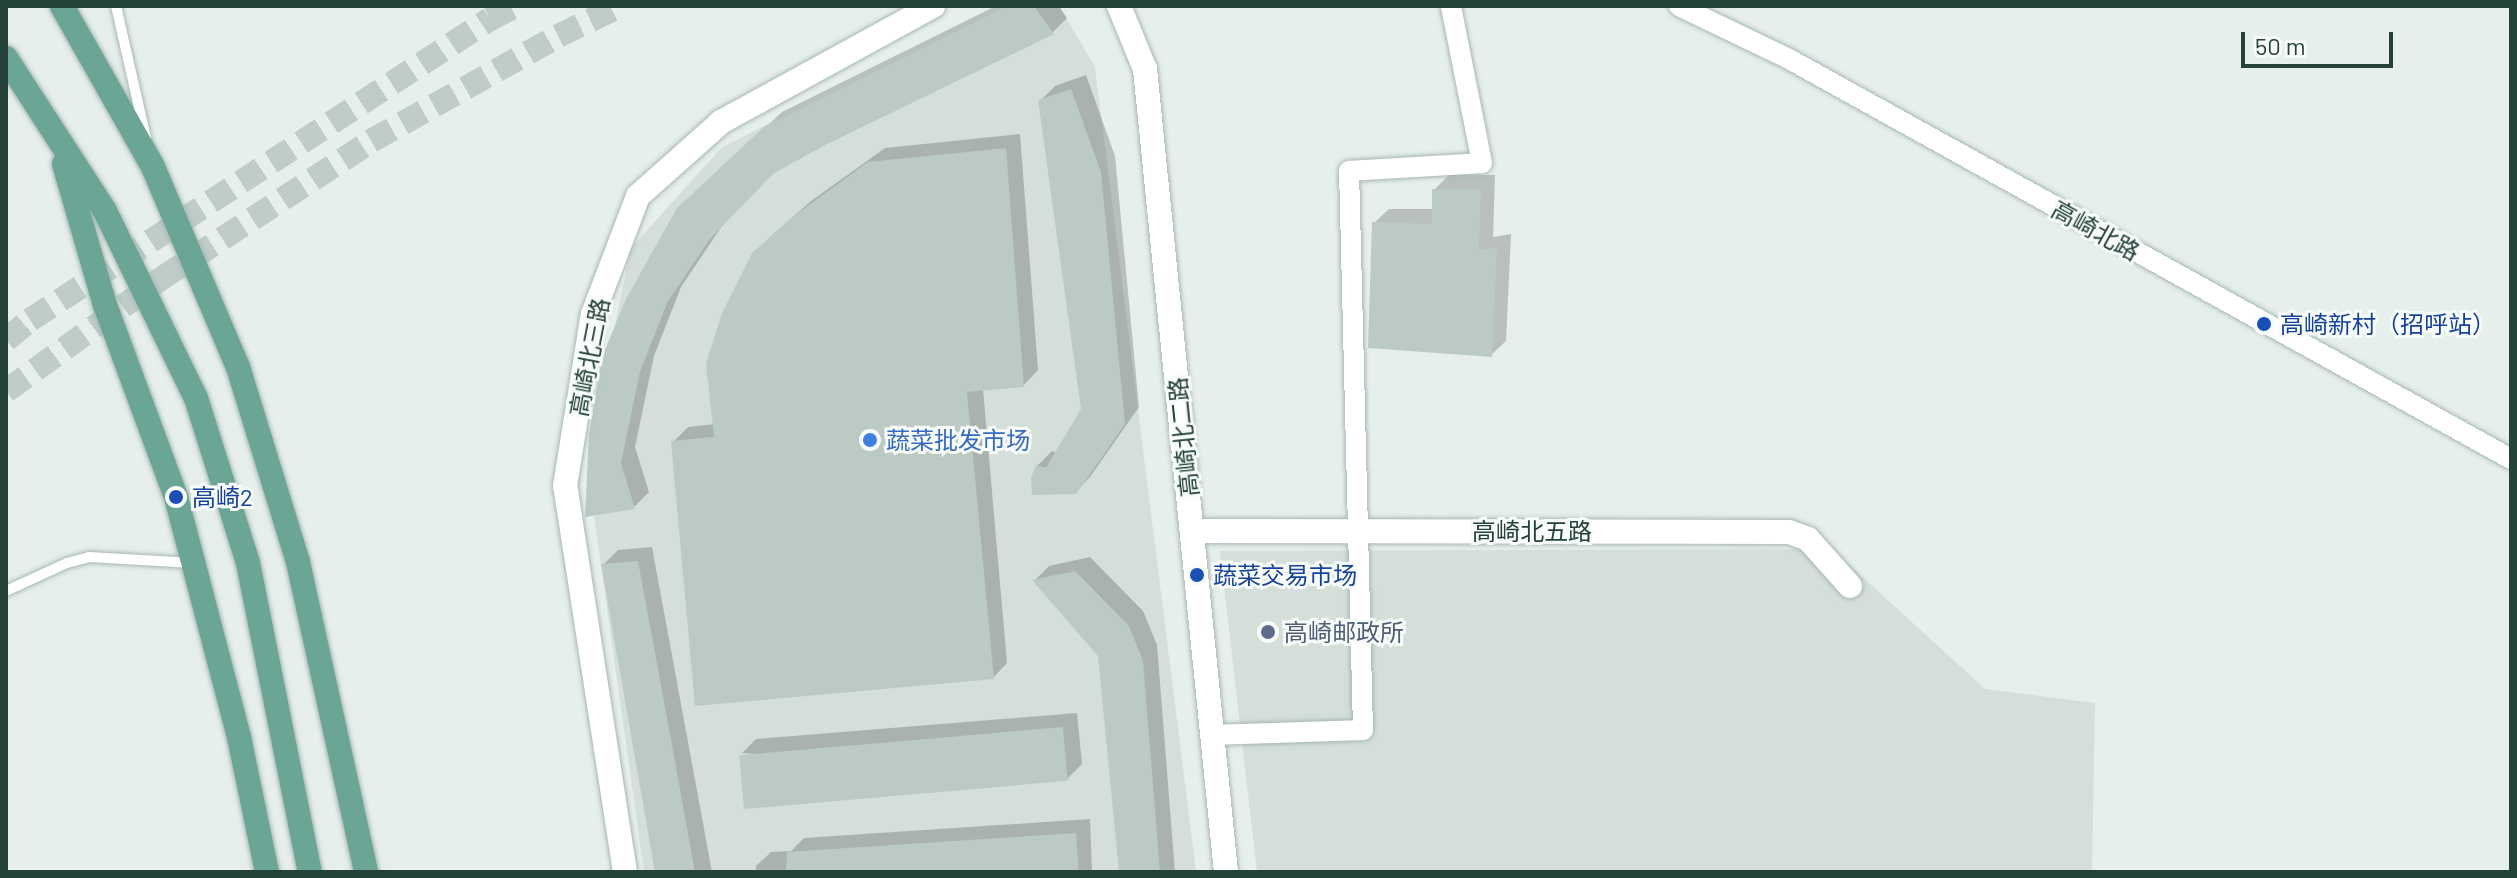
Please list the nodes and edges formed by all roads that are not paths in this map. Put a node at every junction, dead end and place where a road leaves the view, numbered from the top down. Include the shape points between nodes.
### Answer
1 (62, 6) edge
2 (116, 6) edge
3 (933, 6) edge
4 (1119, 6) edge
5 (1451, 6) edge
6 (1679, 6) edge
7 (6, 58) edge
8 (57, 139) junction
9 (153, 167) junction
10 (2511, 459) edge
11 (1192, 531) junction
12 (1356, 531) junction
13 (193, 563) junction
14 (1850, 586) dead end
15 (6, 591) edge
16 (1213, 735) junction
17 (267, 872) edge
18 (310, 872) edge
19 (366, 872) edge
20 (625, 872) edge
21 (1226, 872) edge

1 - 9 main road
2 - 9 lane
3 - 20 street, 高崎北三路 via 721,122 638,196 593,314 565,486
4 - 11 street, 高崎北二路 via 1145,69
5 - 12 street via 1482,163 1349,171
6 - 10 street, 高崎北路 via 1789,59
7 - 8 main road
8 - 13 main road via 105,305 176,497
8 - 18 main road via 105,211 196,398 248,563
9 - 19 main road via 238,367 298,562
11 - 12 street, 高崎北五路
11 - 16 street, 高崎北二路
12 - 14 street, 高崎北五路 via 1789,532 1808,539
12 - 16 street via 1363,730
13 - 15 lane via 89,557
13 - 17 main road via 239,737
16 - 21 street, 高崎北二路

